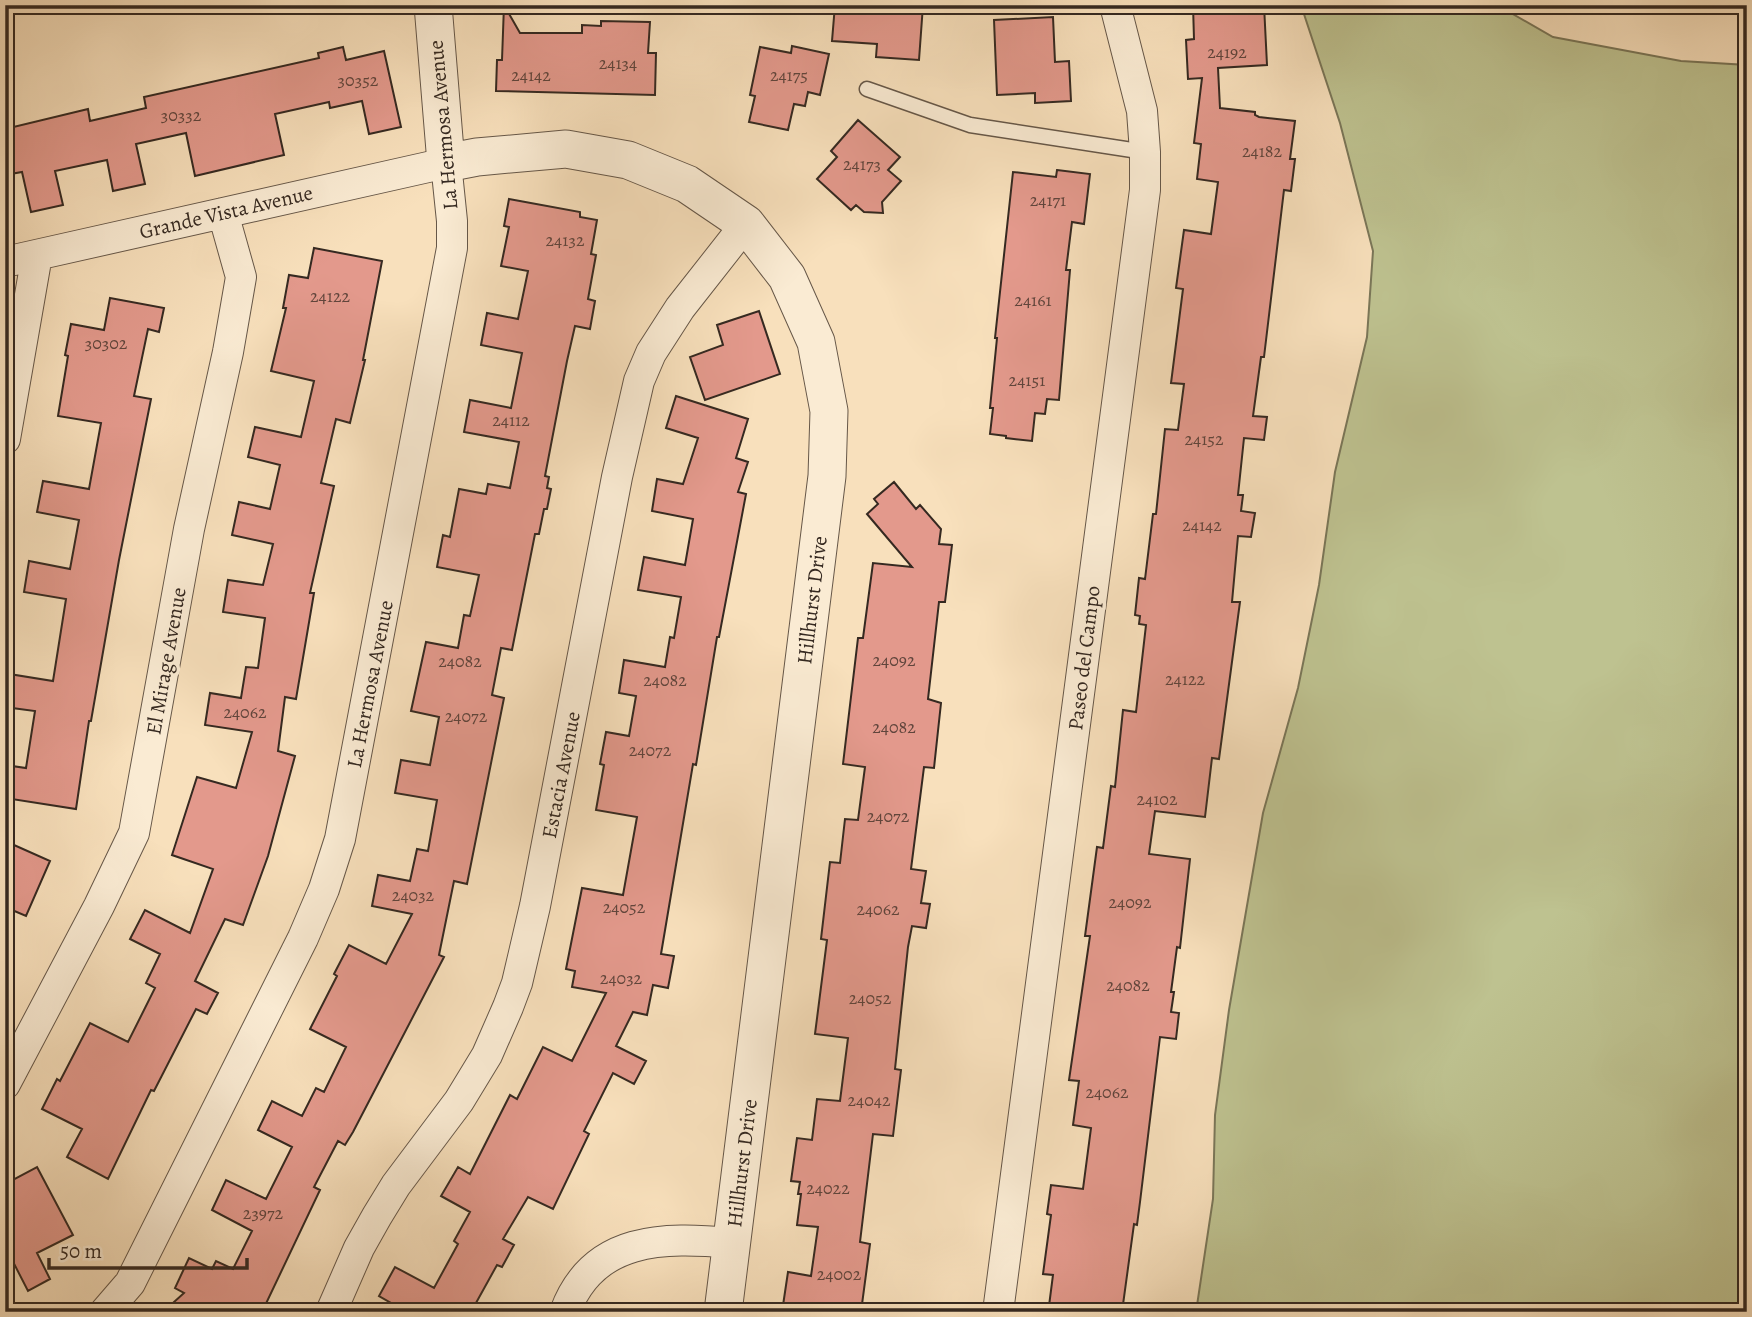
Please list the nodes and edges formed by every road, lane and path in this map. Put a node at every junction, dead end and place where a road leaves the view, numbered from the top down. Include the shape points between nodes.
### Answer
1 (432, 5) edge
2 (1115, 5) edge
3 (867, 89) dead end
4 (1146, 152) junction
5 (446, 163) junction
6 (223, 213) junction
7 (746, 224) junction
8 (37, 255) junction
9 (5, 262) edge
10 (5, 439) edge
11 (5, 1084) edge
12 (732, 1243) junction
13 (106, 1312) edge
14 (331, 1312) edge
15 (565, 1312) edge
16 (723, 1312) edge
17 (998, 1312) edge

1 - 5 street, La Hermosa Avenue
2 - 4 street, Paseo del Campo via 1142,111
3 - 4 lane via 970,125
4 - 17 street, Paseo del Campo via 1143,204
5 - 6 street, Grande Vista Avenue
5 - 7 street, Hillhurst Drive via 566,149 628,160 687,184
5 - 13 street, La Hermosa Avenue via 452,248 340,839 297,951 130,1283
6 - 8 street, Grande Vista Avenue
6 - 11 street, El Mirage Avenue via 241,277 134,833
7 - 12 street, Hillhurst Drive via 788,277 816,342 829,411 825,490
7 - 14 street, Estacia Avenue via 680,308 639,381 536,906 508,1007 487,1055 459,1101 377,1216
8 - 9 street, Grande Vista Avenue
8 - 10 street
12 - 15 street via 660,1240 623,1251 587,1274
12 - 16 street, Hillhurst Drive

